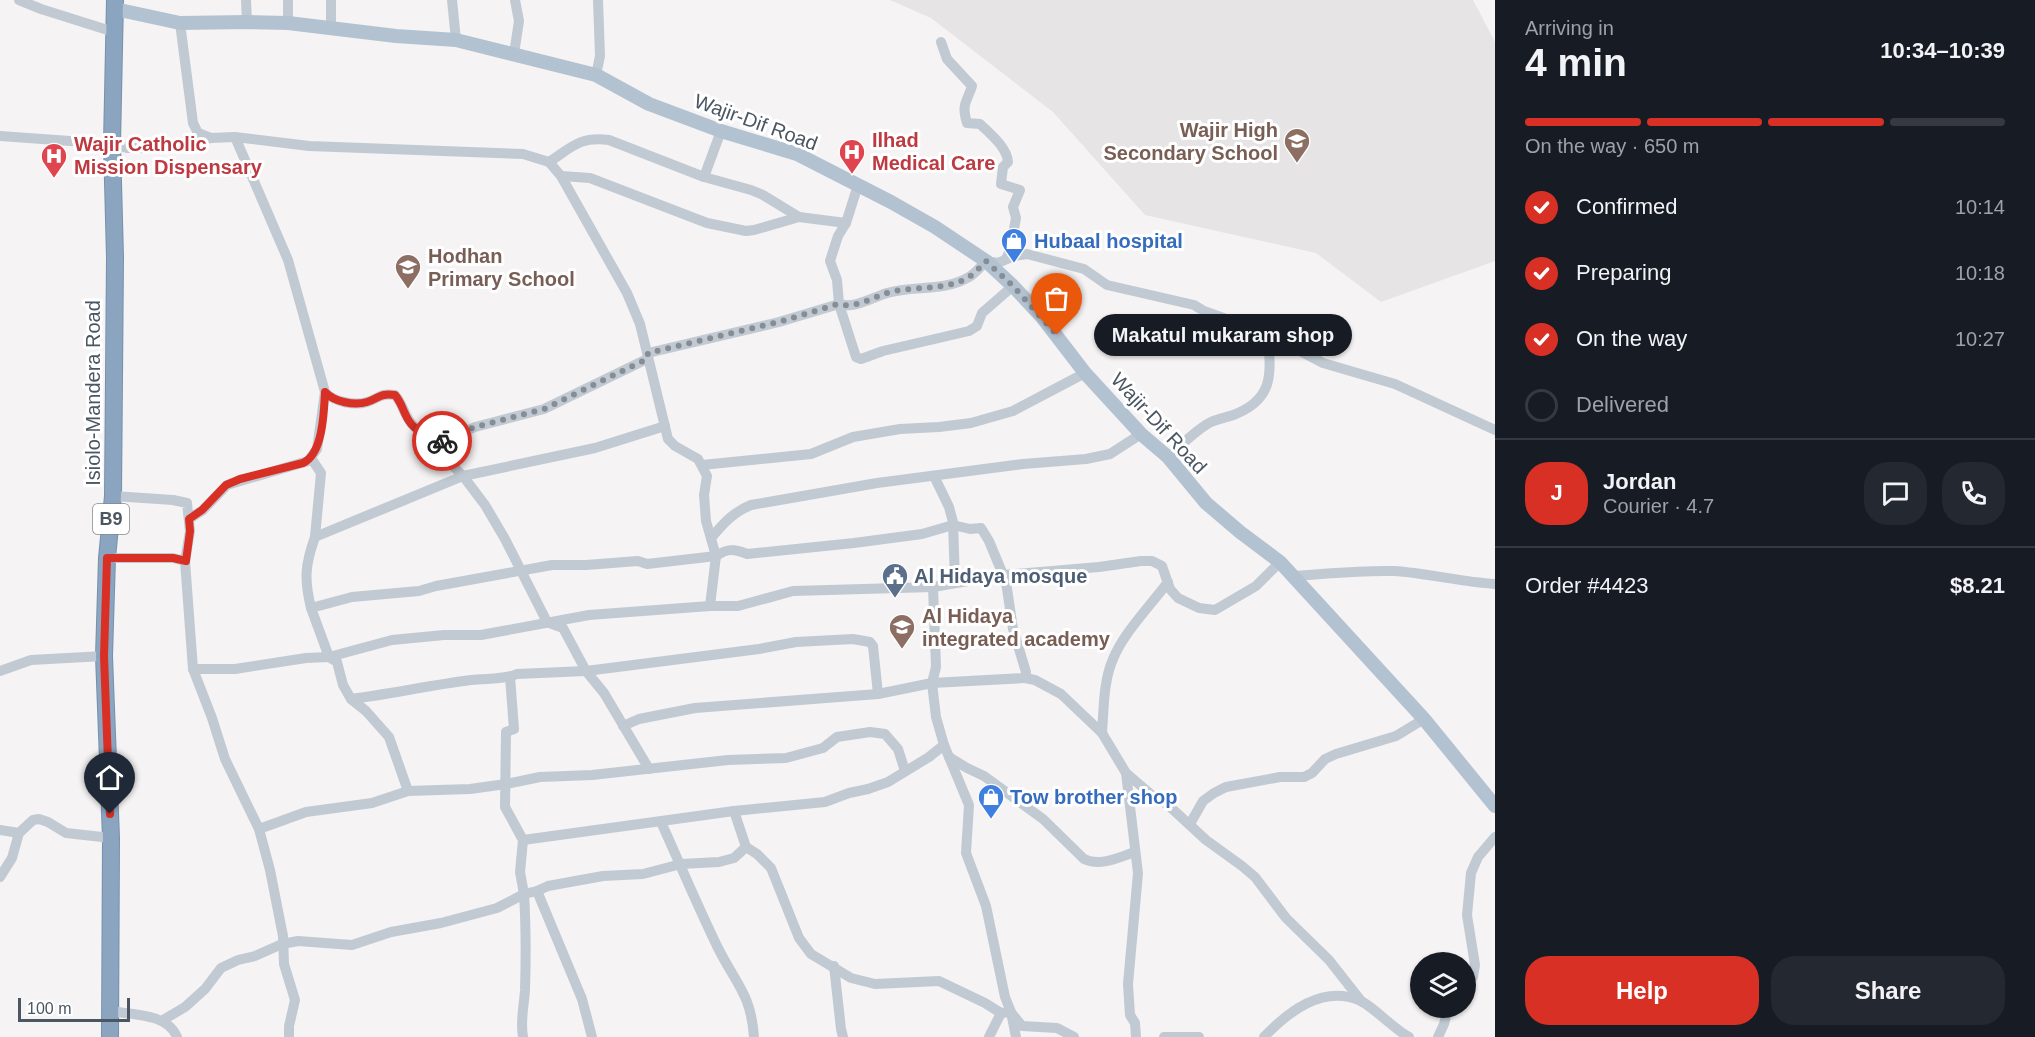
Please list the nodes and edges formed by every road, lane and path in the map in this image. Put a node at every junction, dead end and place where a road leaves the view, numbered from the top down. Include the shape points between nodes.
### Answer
1 (20, 0) edge
2 (246, 0) edge
3 (288, 0) edge
4 (331, 0) edge
5 (452, 0) edge
6 (515, 0) edge
7 (598, 0) edge
8 (115, 4) edge
9 (247, 22) junction
10 (180, 23) junction
11 (288, 23) junction
12 (331, 28) junction
13 (114, 32) junction
14 (456, 40) junction
15 (941, 42) dead end
16 (514, 54) junction
17 (596, 75) junction
18 (721, 131) junction
19 (0, 136) edge
20 (235, 137) junction
21 (211, 138) junction
22 (112, 144) junction
23 (549, 162) junction
24 (561, 176) junction
25 (704, 177) junction
26 (858, 185) junction
27 (799, 217) junction
28 (846, 223) junction
29 (1006, 259) junction
30 (986, 261) junction
31 (1013, 286) junction
32 (838, 304) junction
33 (1268, 334) junction
34 (648, 356) junction
35 (1085, 373) junction
36 (325, 392) junction
37 (665, 426) junction
38 (1495, 428) edge
39 (1141, 434) junction
40 (441, 442) junction
41 (1168, 457) junction
42 (311, 458) junction
43 (702, 465) junction
44 (463, 476) junction
45 (934, 476) junction
46 (113, 496) junction
47 (189, 519) junction
48 (952, 525) junction
49 (315, 537) junction
50 (711, 538) junction
51 (716, 556) junction
52 (107, 558) junction
53 (186, 561) junction
54 (1280, 562) junction
55 (520, 571) junction
56 (1003, 575) junction
57 (1292, 576) junction
58 (955, 582) junction
59 (1168, 582) junction
60 (1495, 584) edge
61 (933, 587) junction
62 (710, 606) junction
63 (311, 608) junction
64 (547, 622) junction
65 (104, 656) junction
66 (329, 657) junction
67 (194, 669) junction
68 (0, 671) edge
69 (586, 671) junction
70 (510, 677) junction
71 (1025, 678) junction
72 (932, 683) junction
73 (878, 694) junction
74 (351, 699) junction
75 (1424, 719) junction
76 (623, 726) junction
77 (1102, 733) junction
78 (944, 745) junction
79 (949, 757) junction
80 (649, 769) junction
81 (905, 771) junction
82 (1126, 773) junction
83 (506, 784) junction
84 (408, 791) junction
85 (1495, 806) edge
86 (734, 811) junction
87 (661, 822) junction
88 (1190, 824) junction
89 (259, 829) junction
90 (0, 830) edge
91 (19, 833) junction
92 (1495, 837) edge
93 (111, 838) junction
94 (523, 840) junction
95 (746, 848) junction
96 (1136, 852) junction
97 (681, 864) junction
98 (0, 877) edge
99 (537, 891) junction
100 (524, 894) junction
101 (282, 944) junction
102 (1473, 952) edge
103 (834, 966) junction
104 (1362, 1002) junction
105 (110, 1011) junction
106 (1006, 1012) junction
107 (1446, 1018) edge
108 (163, 1020) junction
109 (110, 1037) edge
110 (177, 1037) edge
111 (289, 1037) edge
112 (523, 1037) edge
113 (592, 1037) edge
114 (754, 1037) edge
115 (843, 1037) edge
116 (989, 1037) edge
117 (1016, 1037) edge
118 (1074, 1037) edge
119 (1136, 1037) edge
120 (1164, 1037) edge
121 (1199, 1037) edge
122 (1264, 1037) edge
123 (1408, 1037) edge
124 (1438, 1037) edge

1 - 13 street
2 - 9 street
3 - 11 street
4 - 12 street
5 - 14 street
6 - 16 street via 519,21
7 - 17 street via 600,56
8 - 10 main road, Wajir-Dif Road
8 - 13 highway, Isiolo-Mandera Road / B9
9 - 10 main road, Wajir-Dif Road
9 - 11 main road, Wajir-Dif Road
10 - 21 street via 193,123 198,133
11 - 12 main road, Wajir-Dif Road
12 - 14 main road, Wajir-Dif Road
13 - 22 highway, Isiolo-Mandera Road / B9
14 - 16 main road, Wajir-Dif Road
15 - 29 street via 947,59 972,86 964,106 967,123 980,124 999,143 1008,162 1003,167 1002,184 1020,190 1013,207 1015,240
16 - 17 main road, Wajir-Dif Road
17 - 18 main road, Wajir-Dif Road via 649,104
18 - 25 street
18 - 26 main road, Wajir-Dif Road via 797,154
19 - 22 street
20 - 21 street
20 - 23 street via 309,146 523,154
20 - 36 street via 288,260
21 - 22 street via 148,148
22 - 46 highway, Isiolo-Mandera Road / B9
23 - 24 street
23 - 25 street via 594,138
24 - 27 street via 590,178 706,224 746,231
24 - 34 street via 627,293
25 - 27 street via 757,192
26 - 28 street
26 - 30 main road, Wajir-Dif Road via 935,227
27 - 28 street
28 - 32 street via 830,261 837,280
29 - 30 street via 998,263
29 - 33 street via 1028,254 1064,263 1084,269 1107,285 1194,305
30 - 31 main road, Wajir-Dif Road
30 - 32 street via 969,277 938,288 890,292 848,307
31 - 32 street via 982,313 977,326 969,331 861,359 856,357
31 - 35 main road, Wajir-Dif Road
32 - 34 street
33 - 38 street via 1323,363 1395,384
33 - 41 street via 1269,378 1265,393 1255,404 1212,422
34 - 37 street
34 - 40 street via 544,409 475,427
35 - 39 main road, Wajir-Dif Road
35 - 43 street via 1013,411 971,423 854,436 811,454
36 - 40 street via 334,399 354,404 384,393 395,395 409,422
36 - 42 street via 317,448
37 - 43 street via 668,439
37 - 44 street via 595,448
39 - 41 main road, Wajir-Dif Road
39 - 45 street via 1110,454 1086,459
40 - 44 street via 452,465
41 - 54 main road, Wajir-Dif Road via 1206,503
42 - 47 street via 226,485
42 - 49 street via 321,473
43 - 50 street via 707,476 704,495
44 - 49 street
44 - 55 street via 505,539
45 - 48 street via 949,507
45 - 50 street via 751,505 739,509
46 - 47 street via 187,503
46 - 52 highway, Isiolo-Mandera Road / B9
47 - 53 street
48 - 51 street via 922,534 854,543 747,554 734,549
48 - 56 street via 981,528
48 - 58 street
49 - 63 street via 305,573
50 - 51 street
51 - 55 street via 647,564 638,561 552,565
51 - 62 street
52 - 53 street
52 - 65 highway, Isiolo-Mandera Road / B9
53 - 67 street
54 - 57 main road, Wajir-Dif Road
54 - 59 street via 1256,586 1215,610 1199,608 1178,598
55 - 63 street via 419,591 352,597
55 - 64 street
56 - 58 street
56 - 59 street via 1152,561 1162,566
56 - 71 street
57 - 60 street via 1396,571
57 - 75 main road, Wajir-Dif Road
58 - 61 street
59 - 77 street via 1113,658 1106,683
61 - 62 street via 793,591 738,606
61 - 72 street via 936,667
62 - 64 street
63 - 66 street
64 - 66 street via 481,634 392,640
64 - 69 street via 563,628
65 - 68 street via 31,660
65 - 93 highway, Isiolo-Mandera Road / B9
66 - 67 street via 235,669
66 - 74 street via 337,662
67 - 89 street via 225,759
69 - 70 street
69 - 73 street via 796,642 853,639 873,646
69 - 76 street
70 - 74 street
70 - 83 street via 514,729 506,732
71 - 72 street
71 - 77 street via 1061,694
72 - 73 street
72 - 78 street
73 - 76 street via 695,708 639,718
74 - 84 street via 389,737
75 - 85 main road, Wajir-Dif Road
75 - 88 street via 1396,736 1325,759 1304,777 1280,777 1226,787 1203,801
76 - 80 street
77 - 82 street
78 - 79 street
78 - 81 street
79 - 96 street via 984,776 1043,819 1084,859 1104,862
79 - 106 street via 969,805 966,853 986,906
80 - 81 street via 786,758 823,748 837,737 870,732 885,734 898,749
80 - 83 street via 540,777
81 - 86 street via 888,782 825,802
82 - 88 street
82 - 96 street
83 - 84 street
83 - 94 street via 505,807
84 - 89 street via 372,803 306,812
86 - 87 street
86 - 95 street
87 - 94 street
87 - 97 street
88 - 104 street via 1255,877 1286,918 1329,960
89 - 101 street
90 - 91 street
91 - 93 street via 39,819 66,833
91 - 98 street via 12,858
92 - 102 street via 1478,857 1471,873 1467,915
93 - 105 highway, Isiolo-Mandera Road / B9
94 - 100 street via 520,872
95 - 97 street via 734,858 719,862
95 - 103 street via 771,868 806,949
96 - 119 street via 1138,873 1128,984
97 - 99 street
97 - 114 street via 719,950 746,997
99 - 100 street
99 - 113 street via 582,999
100 - 101 street via 497,908 352,945 298,941
100 - 112 street
101 - 108 street via 221,968 185,1007
101 - 111 street via 295,1000
103 - 106 street via 851,978 875,984 939,981
103 - 115 street
104 - 122 street via 1331,996 1314,1000
104 - 123 street
105 - 108 street
105 - 109 highway, Isiolo-Mandera Road / B9
106 - 116 street
106 - 117 street
106 - 118 street via 1022,1026 1056,1028
107 - 124 street
108 - 110 street
120 - 121 street

